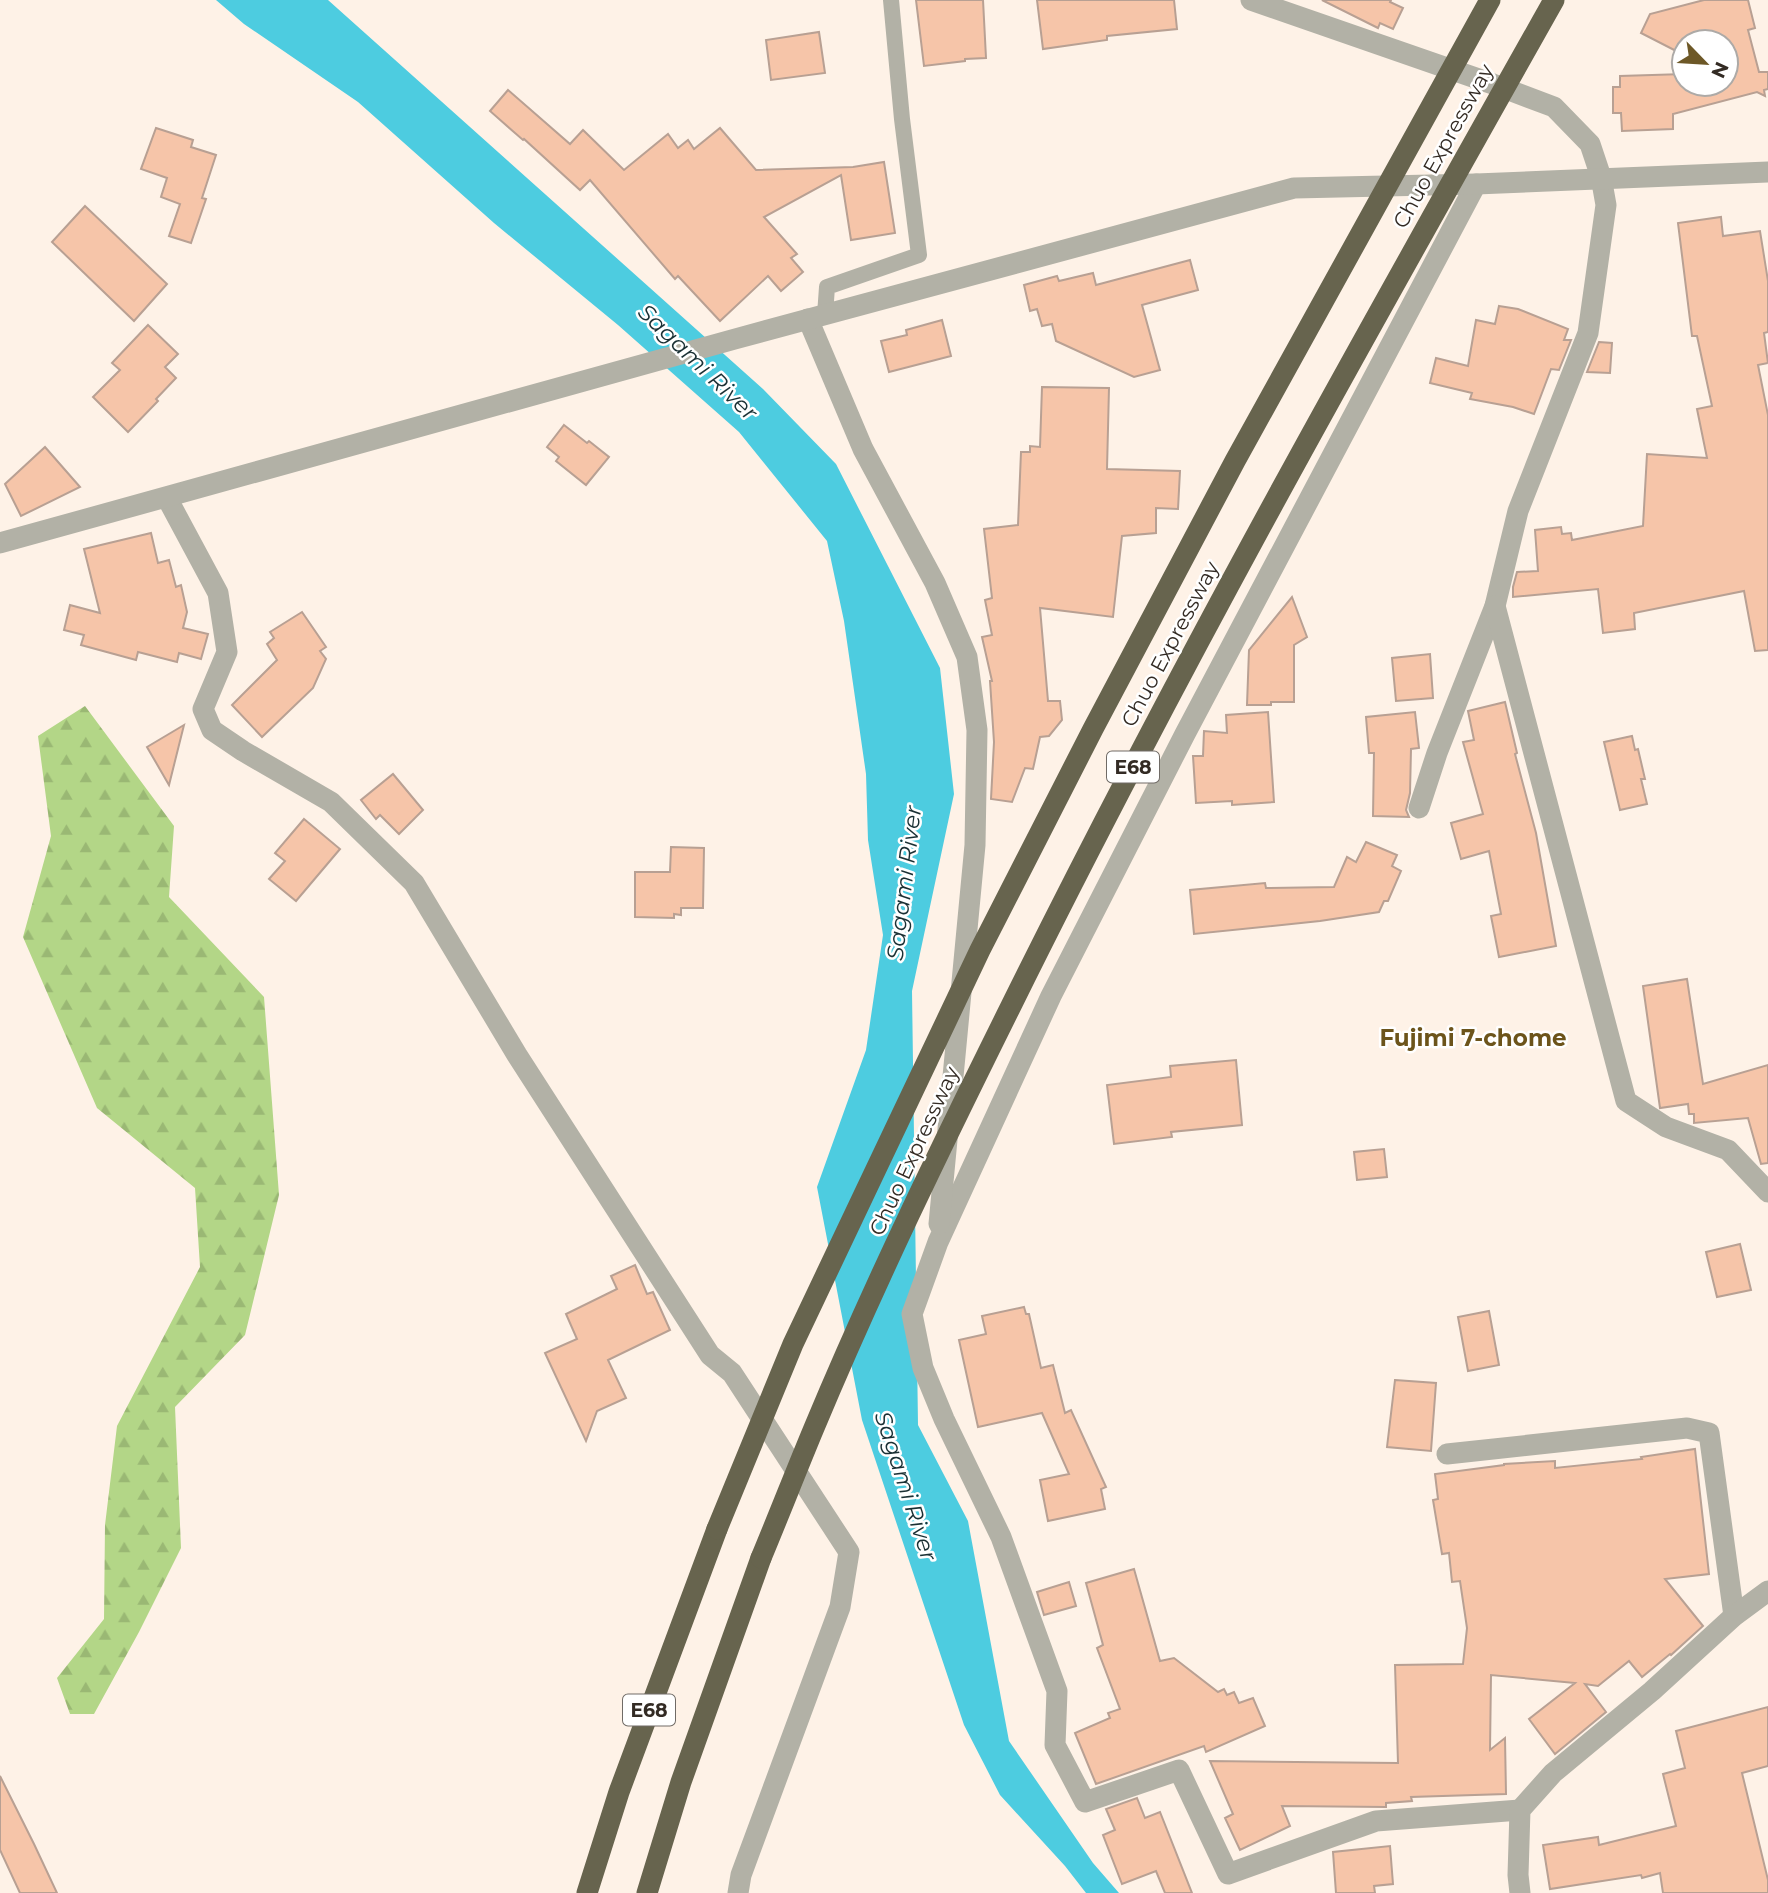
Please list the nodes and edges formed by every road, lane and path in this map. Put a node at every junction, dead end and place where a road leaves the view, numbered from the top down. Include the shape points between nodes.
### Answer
1 (891, 0) edge
2 (1251, 0) edge
3 (1490, 0) edge
4 (1554, 0) edge
5 (1768, 172) edge
6 (1601, 177) junction
7 (1476, 184) junction
8 (817, 317) junction
9 (167, 498) junction
10 (0, 543) edge
11 (1495, 606) junction
12 (1419, 808) dead end
13 (1768, 1192) edge
14 (938, 1242) junction
15 (1447, 1454) dead end
16 (1768, 1591) edge
17 (1734, 1616) junction
18 (1520, 1810) junction
19 (1230, 1884) edge
20 (587, 1893) edge
21 (647, 1893) edge
22 (738, 1893) edge
23 (1520, 1893) edge

1 - 8 lane via 919,255 827,287
2 - 6 street via 1554,107 1590,144
3 - 20 highway, Chuo Expressway / E68, bridge via 1235,461 980,950 793,1344 717,1530 619,1792
4 - 21 highway, Chuo Expressway / E68, bridge via 1281,488 1053,921 947,1135 814,1426 761,1558 681,1782
5 - 6 street
6 - 7 street
6 - 11 street via 1606,205 1588,332 1518,511
7 - 8 street via 1294,188
7 - 14 street via 1051,996
8 - 9 street
8 - 14 street via 863,449 934,583 967,657 976,730 975,845
9 - 10 street
9 - 22 street via 218,593 227,652 203,709 212,730 331,802 414,883 517,1055 710,1355 732,1373 849,1552 840,1607
11 - 12 street
11 - 13 street via 1626,1101 1666,1127 1728,1150
14 - 19 street via 912,1314 923,1368 1001,1537 1057,1691 1055,1745 1085,1802 1179,1770
15 - 17 street via 1688,1428 1709,1433
16 - 17 street
17 - 18 street via 1553,1773
18 - 19 street via 1376,1821
18 - 23 street

